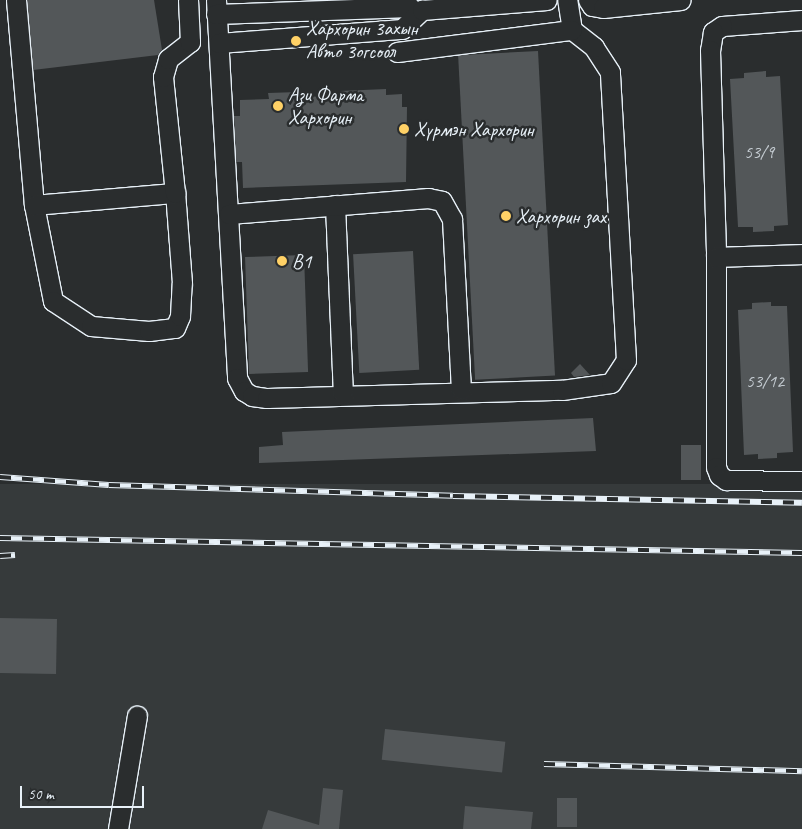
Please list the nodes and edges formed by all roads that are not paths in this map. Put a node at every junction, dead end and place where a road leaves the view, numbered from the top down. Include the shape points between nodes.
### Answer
1 (16, 0) edge
2 (188, 0) edge
3 (546, 0) edge
4 (566, 0) edge
5 (588, 0) edge
6 (673, 0) edge
7 (382, 4) edge
8 (311, 5) edge
9 (348, 5) edge
10 (242, 6) edge
11 (272, 6) edge
12 (216, 7) edge
13 (410, 8) edge
14 (802, 20) edge
15 (572, 30) junction
16 (218, 44) junction
17 (397, 52) dead end
18 (175, 193) junction
19 (34, 205) junction
20 (335, 205) junction
21 (229, 214) junction
22 (802, 254) edge
23 (716, 257) junction
24 (461, 390) junction
25 (343, 394) junction
26 (802, 480) edge
27 (136, 716) dead end
28 (118, 829) edge

1 - 19 lane
2 - 18 lane via 190,42 168,59 163,77
3 - 13 lane via 422,10
4 - 15 lane
5 - 6 lane via 592,6 603,8
7 - 9 lane
7 - 13 lane
8 - 9 lane
8 - 11 lane
10 - 11 lane
10 - 12 lane
12 - 16 lane
13 - 16 lane via 402,29
14 - 23 lane via 722,26 713,32 710,41
15 - 17 lane
15 - 24 lane via 594,46 610,72 626,360 611,383 562,390
16 - 21 lane
18 - 19 lane
18 - 19 lane via 182,284 180,316 175,328 149,331 91,326 53,301
20 - 21 lane
20 - 24 lane via 428,198 442,200 452,219
20 - 25 lane
21 - 25 lane via 237,378 244,391 267,398
22 - 23 lane
23 - 26 lane via 716,467 719,475 726,480
24 - 25 lane
27 - 28 lane

